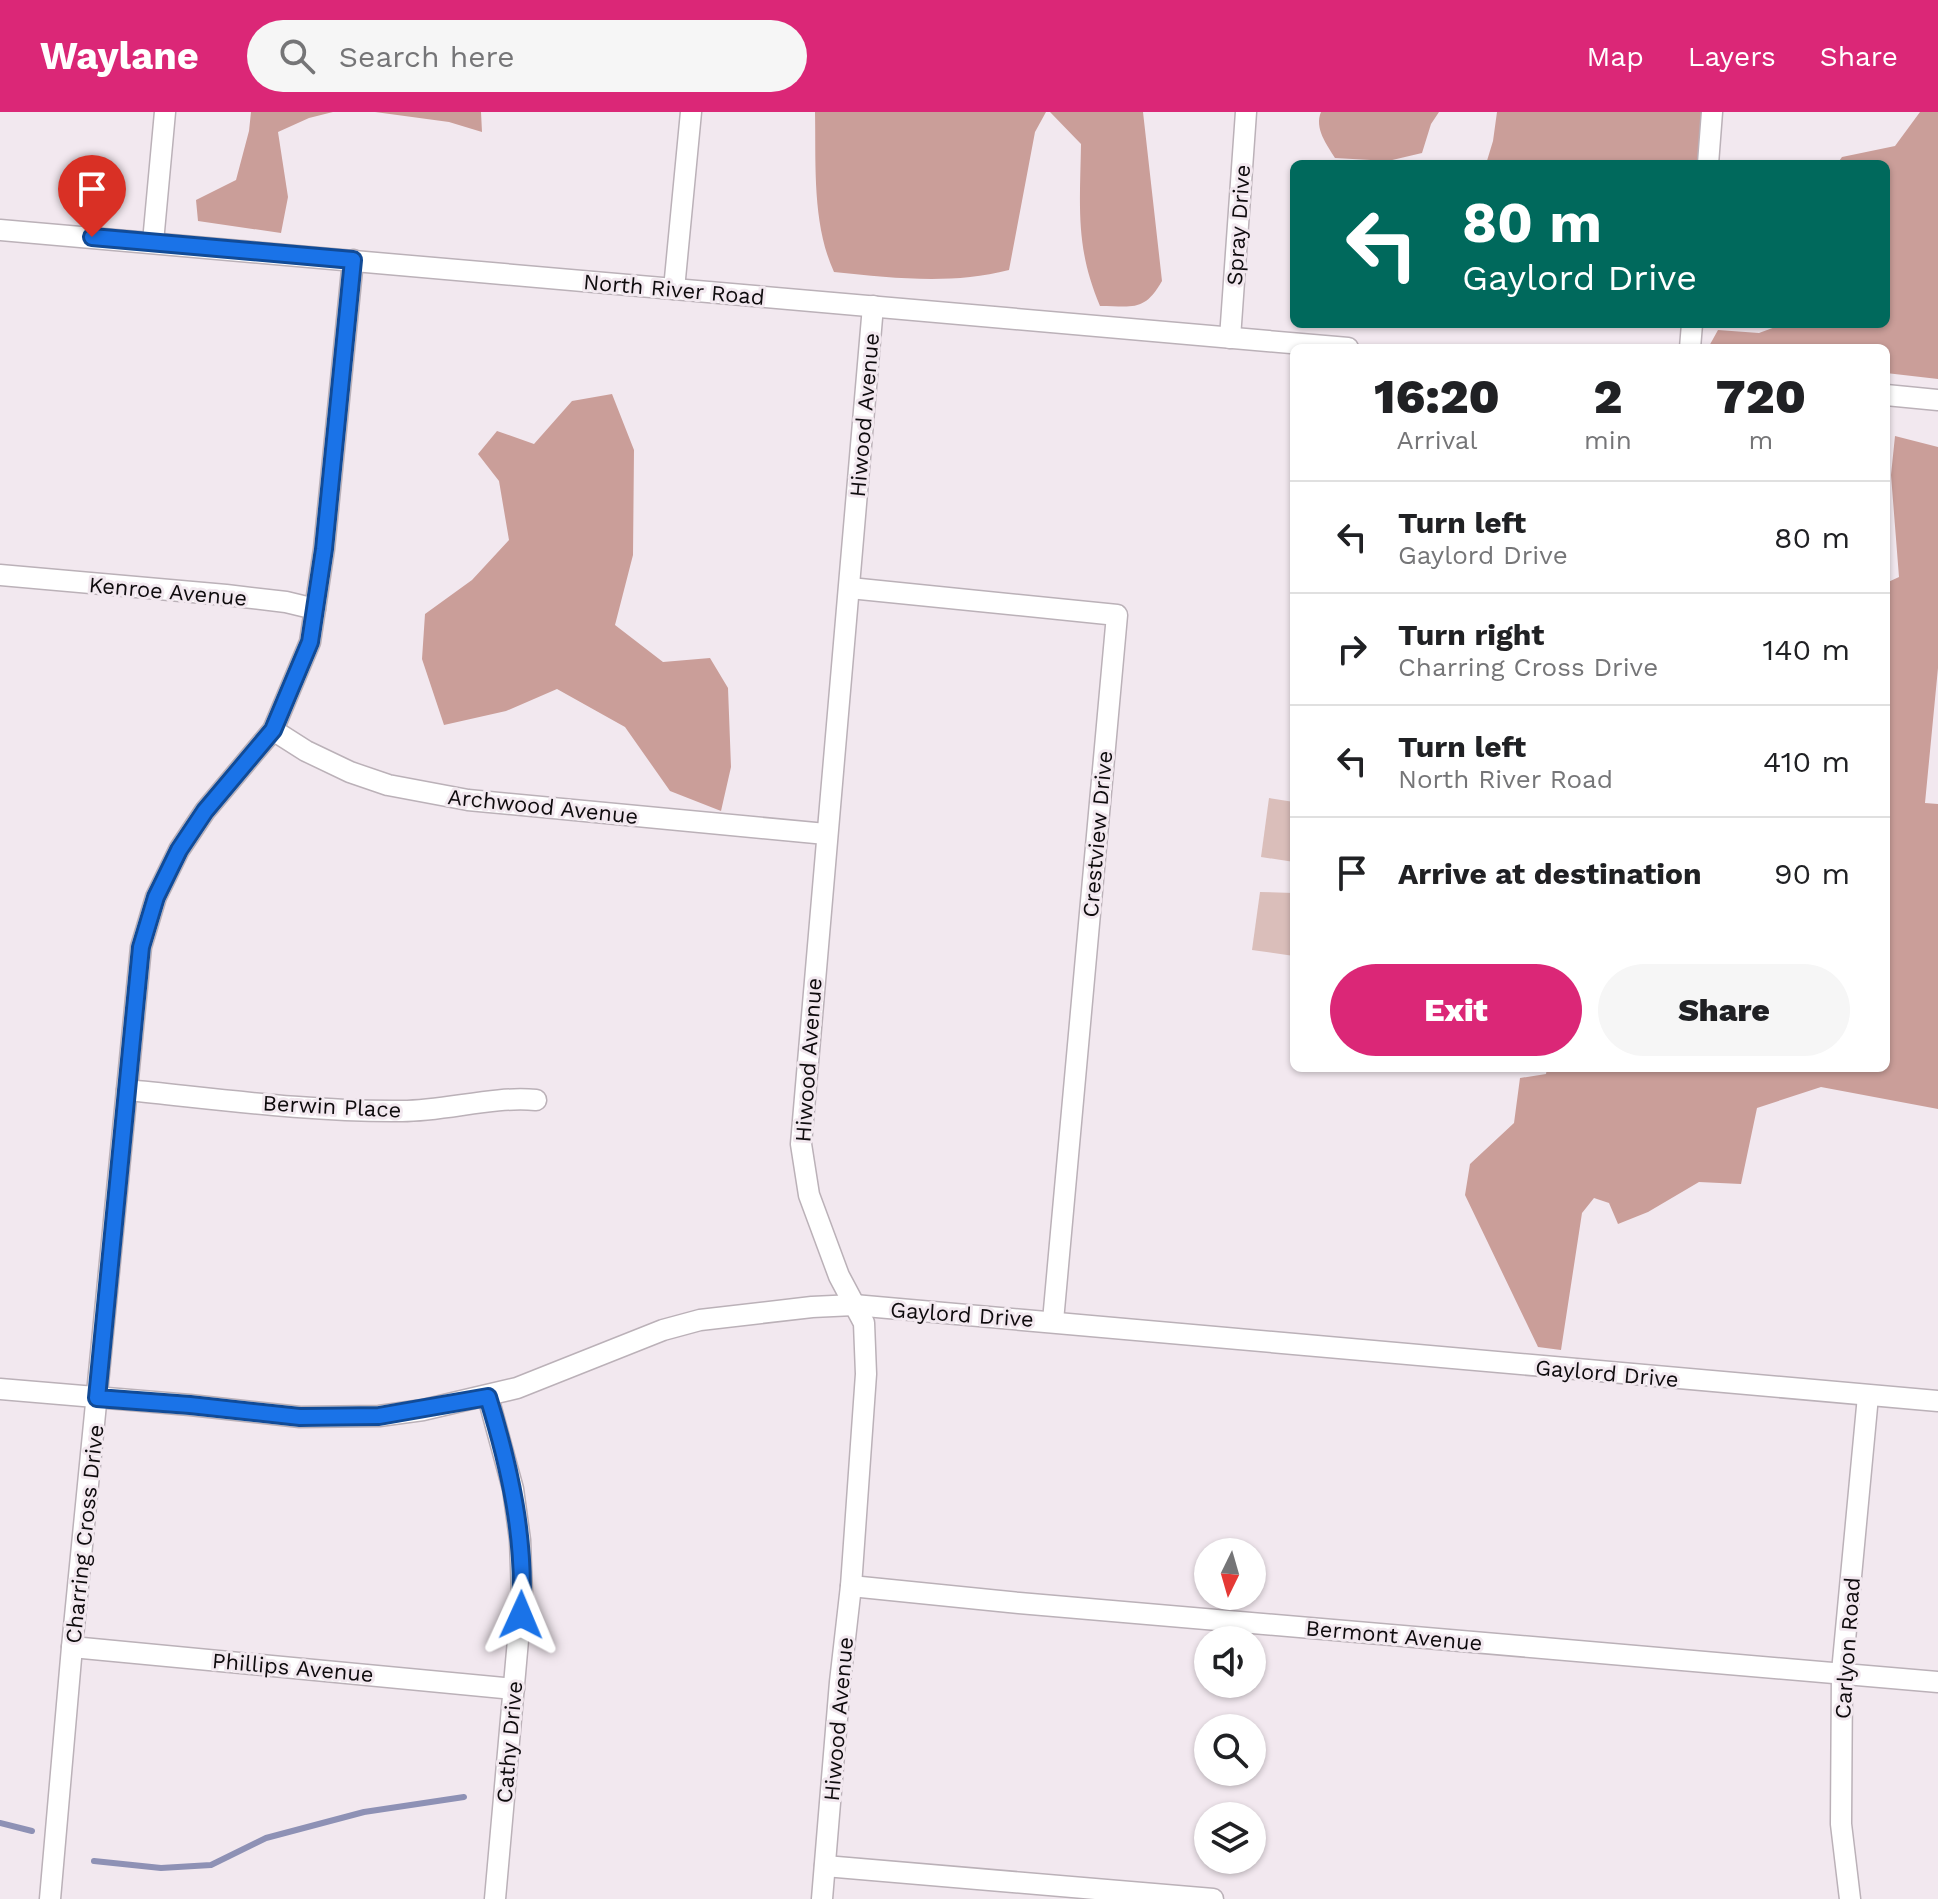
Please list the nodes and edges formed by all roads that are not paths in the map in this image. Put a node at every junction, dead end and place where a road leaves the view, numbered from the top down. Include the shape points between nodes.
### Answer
1 (165, 112) edge
2 (691, 112) edge
3 (1246, 112) edge
4 (1712, 112) edge
5 (1708, 160) edge
6 (0, 230) edge
7 (153, 242) junction
8 (353, 260) junction
9 (674, 289) junction
10 (873, 306) junction
11 (1230, 338) junction
12 (1301, 344) edge
13 (1890, 395) edge
14 (1938, 400) edge
15 (10, 576) edge
16 (850, 588) junction
17 (315, 609) junction
18 (273, 730) junction
19 (826, 834) junction
20 (127, 1090) junction
21 (536, 1100) dead end
22 (854, 1305) junction
23 (1053, 1321) junction
24 (0, 1389) edge
25 (1868, 1396) junction
26 (488, 1397) junction
27 (97, 1398) junction
28 (1938, 1401) edge
29 (851, 1586) junction
30 (72, 1647) junction
31 (1842, 1672) junction
32 (1938, 1682) edge
33 (514, 1689) junction
34 (825, 1866) junction
35 (50, 1899) edge
36 (495, 1899) edge
37 (822, 1899) edge
38 (1213, 1899) edge
39 (1850, 1899) edge

1 - 7 street
2 - 9 street
3 - 11 street, Spray Drive
4 - 5 street
6 - 7 street, North River Road
7 - 8 street, North River Road
8 - 9 street, North River Road
8 - 17 street, Charring Cross Drive
9 - 10 street, North River Road
10 - 11 street, North River Road
10 - 16 street, Hiwood Avenue
11 - 12 street, North River Road
13 - 14 street
15 - 17 street, Kenroe Avenue via 226,595
16 - 19 street, Hiwood Avenue
16 - 23 street, Crestview Drive via 1117,615
17 - 18 street, Charring Cross Drive via 310,642
18 - 19 street, Archwood Avenue via 306,751 388,785 468,800
18 - 20 street, Charring Cross Drive via 205,811 156,897 141,947
19 - 22 street, Hiwood Avenue via 801,1144 809,1195
20 - 21 street, Berwin Place via 340,1111
20 - 27 street, Charring Cross Drive
22 - 23 street, Gaylord Drive
22 - 26 street, Gaylord Drive via 700,1320
22 - 29 street, Hiwood Avenue via 864,1323 866,1374
23 - 25 street, Gaylord Drive
24 - 27 street, Gaylord Drive
25 - 28 street, Gaylord Drive
25 - 31 street, Carlyon Road
26 - 27 street, Gaylord Drive via 379,1416 300,1417
26 - 33 street, Cathy Drive via 513,1489 520,1540 522,1595
27 - 30 street, Charring Cross Drive
29 - 31 street, Bermont Avenue
29 - 34 street, Hiwood Avenue
30 - 33 street, Phillips Avenue
30 - 35 street, Charring Cross Drive
31 - 32 street, Bermont Avenue
31 - 39 street, Carlyon Road via 1841,1824
33 - 36 street, Cathy Drive
34 - 37 street, Hiwood Avenue
34 - 38 street

